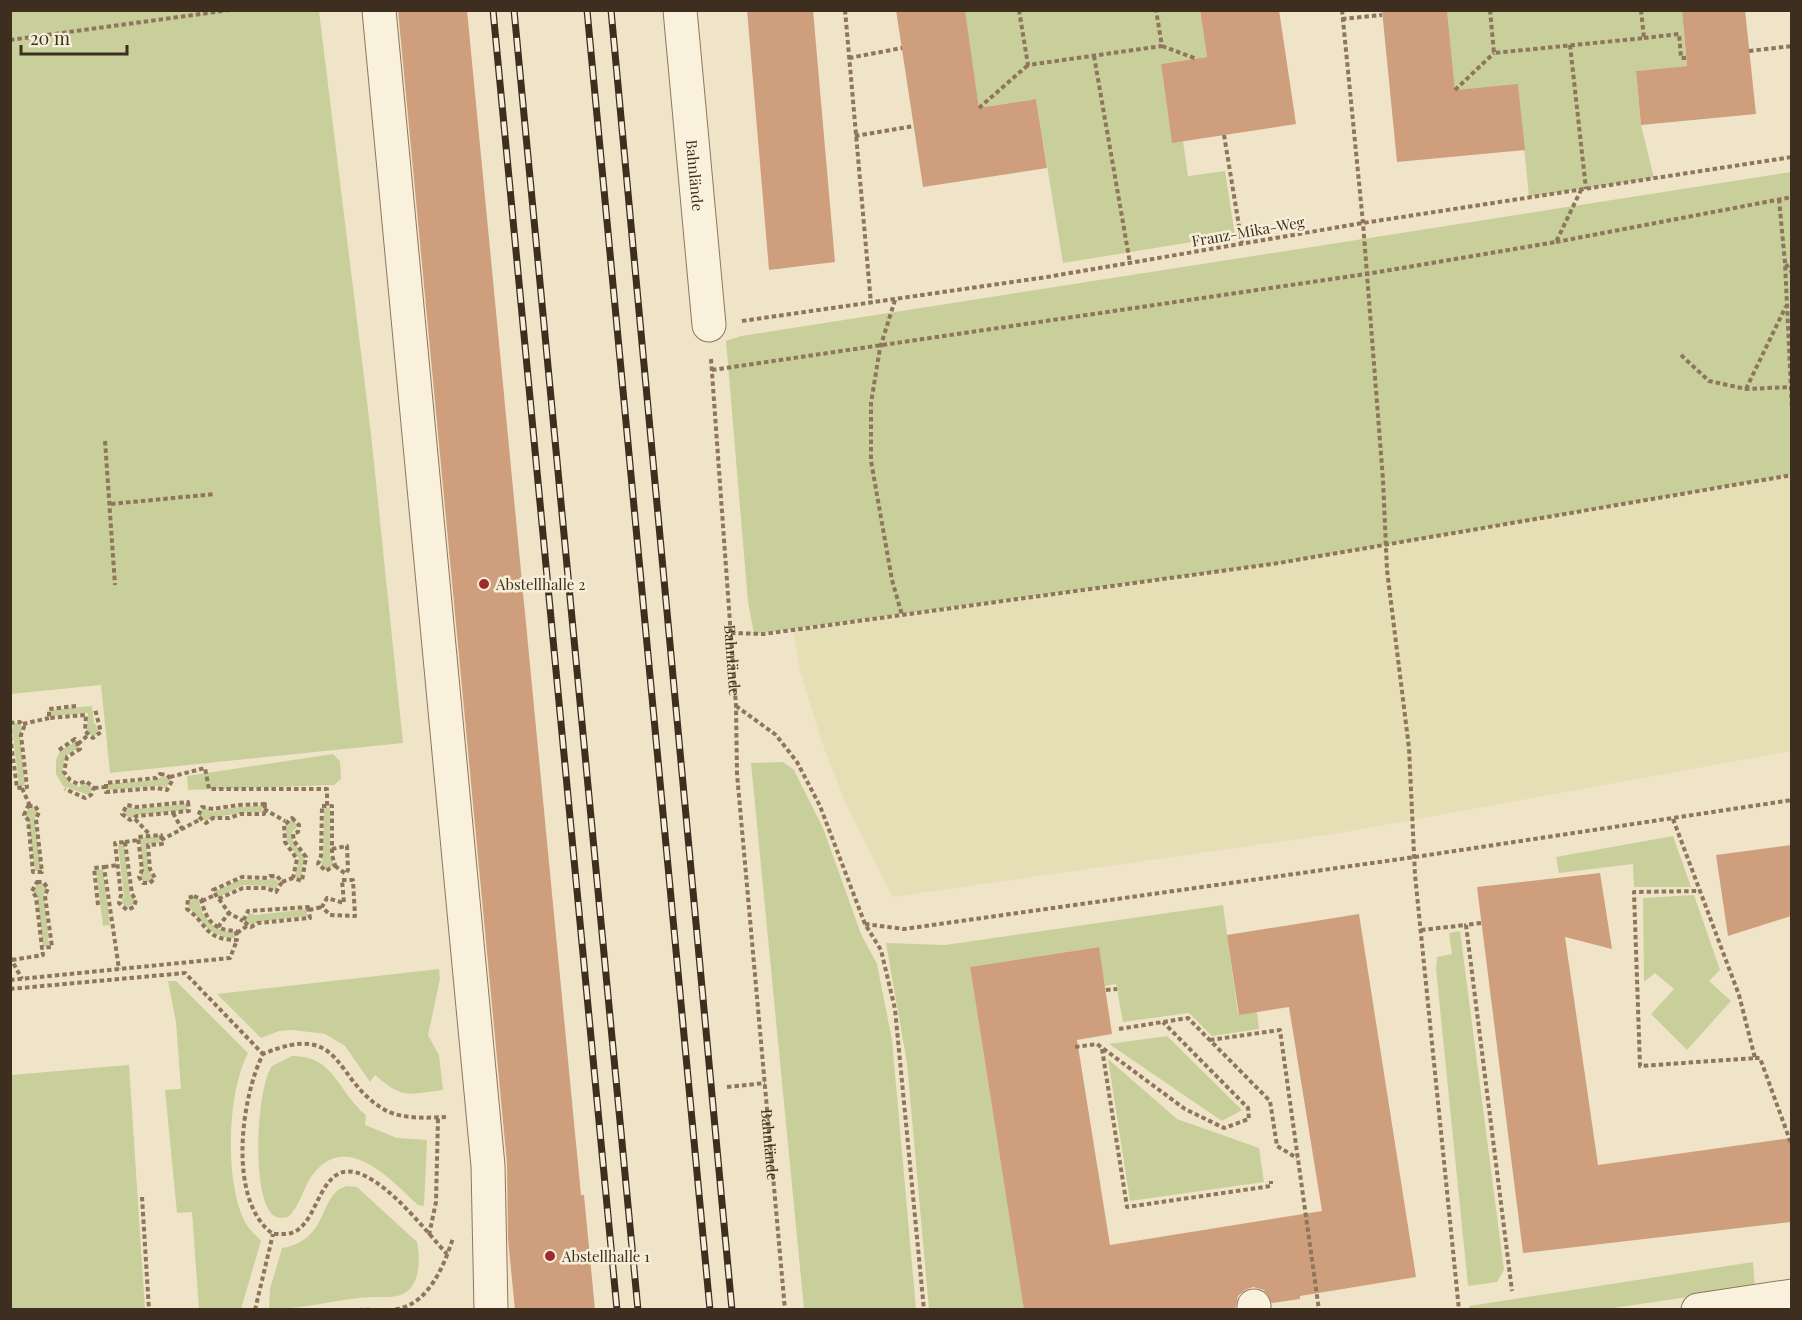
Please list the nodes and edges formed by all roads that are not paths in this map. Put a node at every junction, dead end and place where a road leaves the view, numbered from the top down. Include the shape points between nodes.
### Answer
1 (379, 10) edge
2 (680, 10) edge
3 (709, 325) road end
4 (1791, 1296) edge
5 (491, 1310) edge
6 (1698, 1310) edge

1 - 5 street via 488,1167
2 - 3 street, Bahnlände
4 - 6 street

